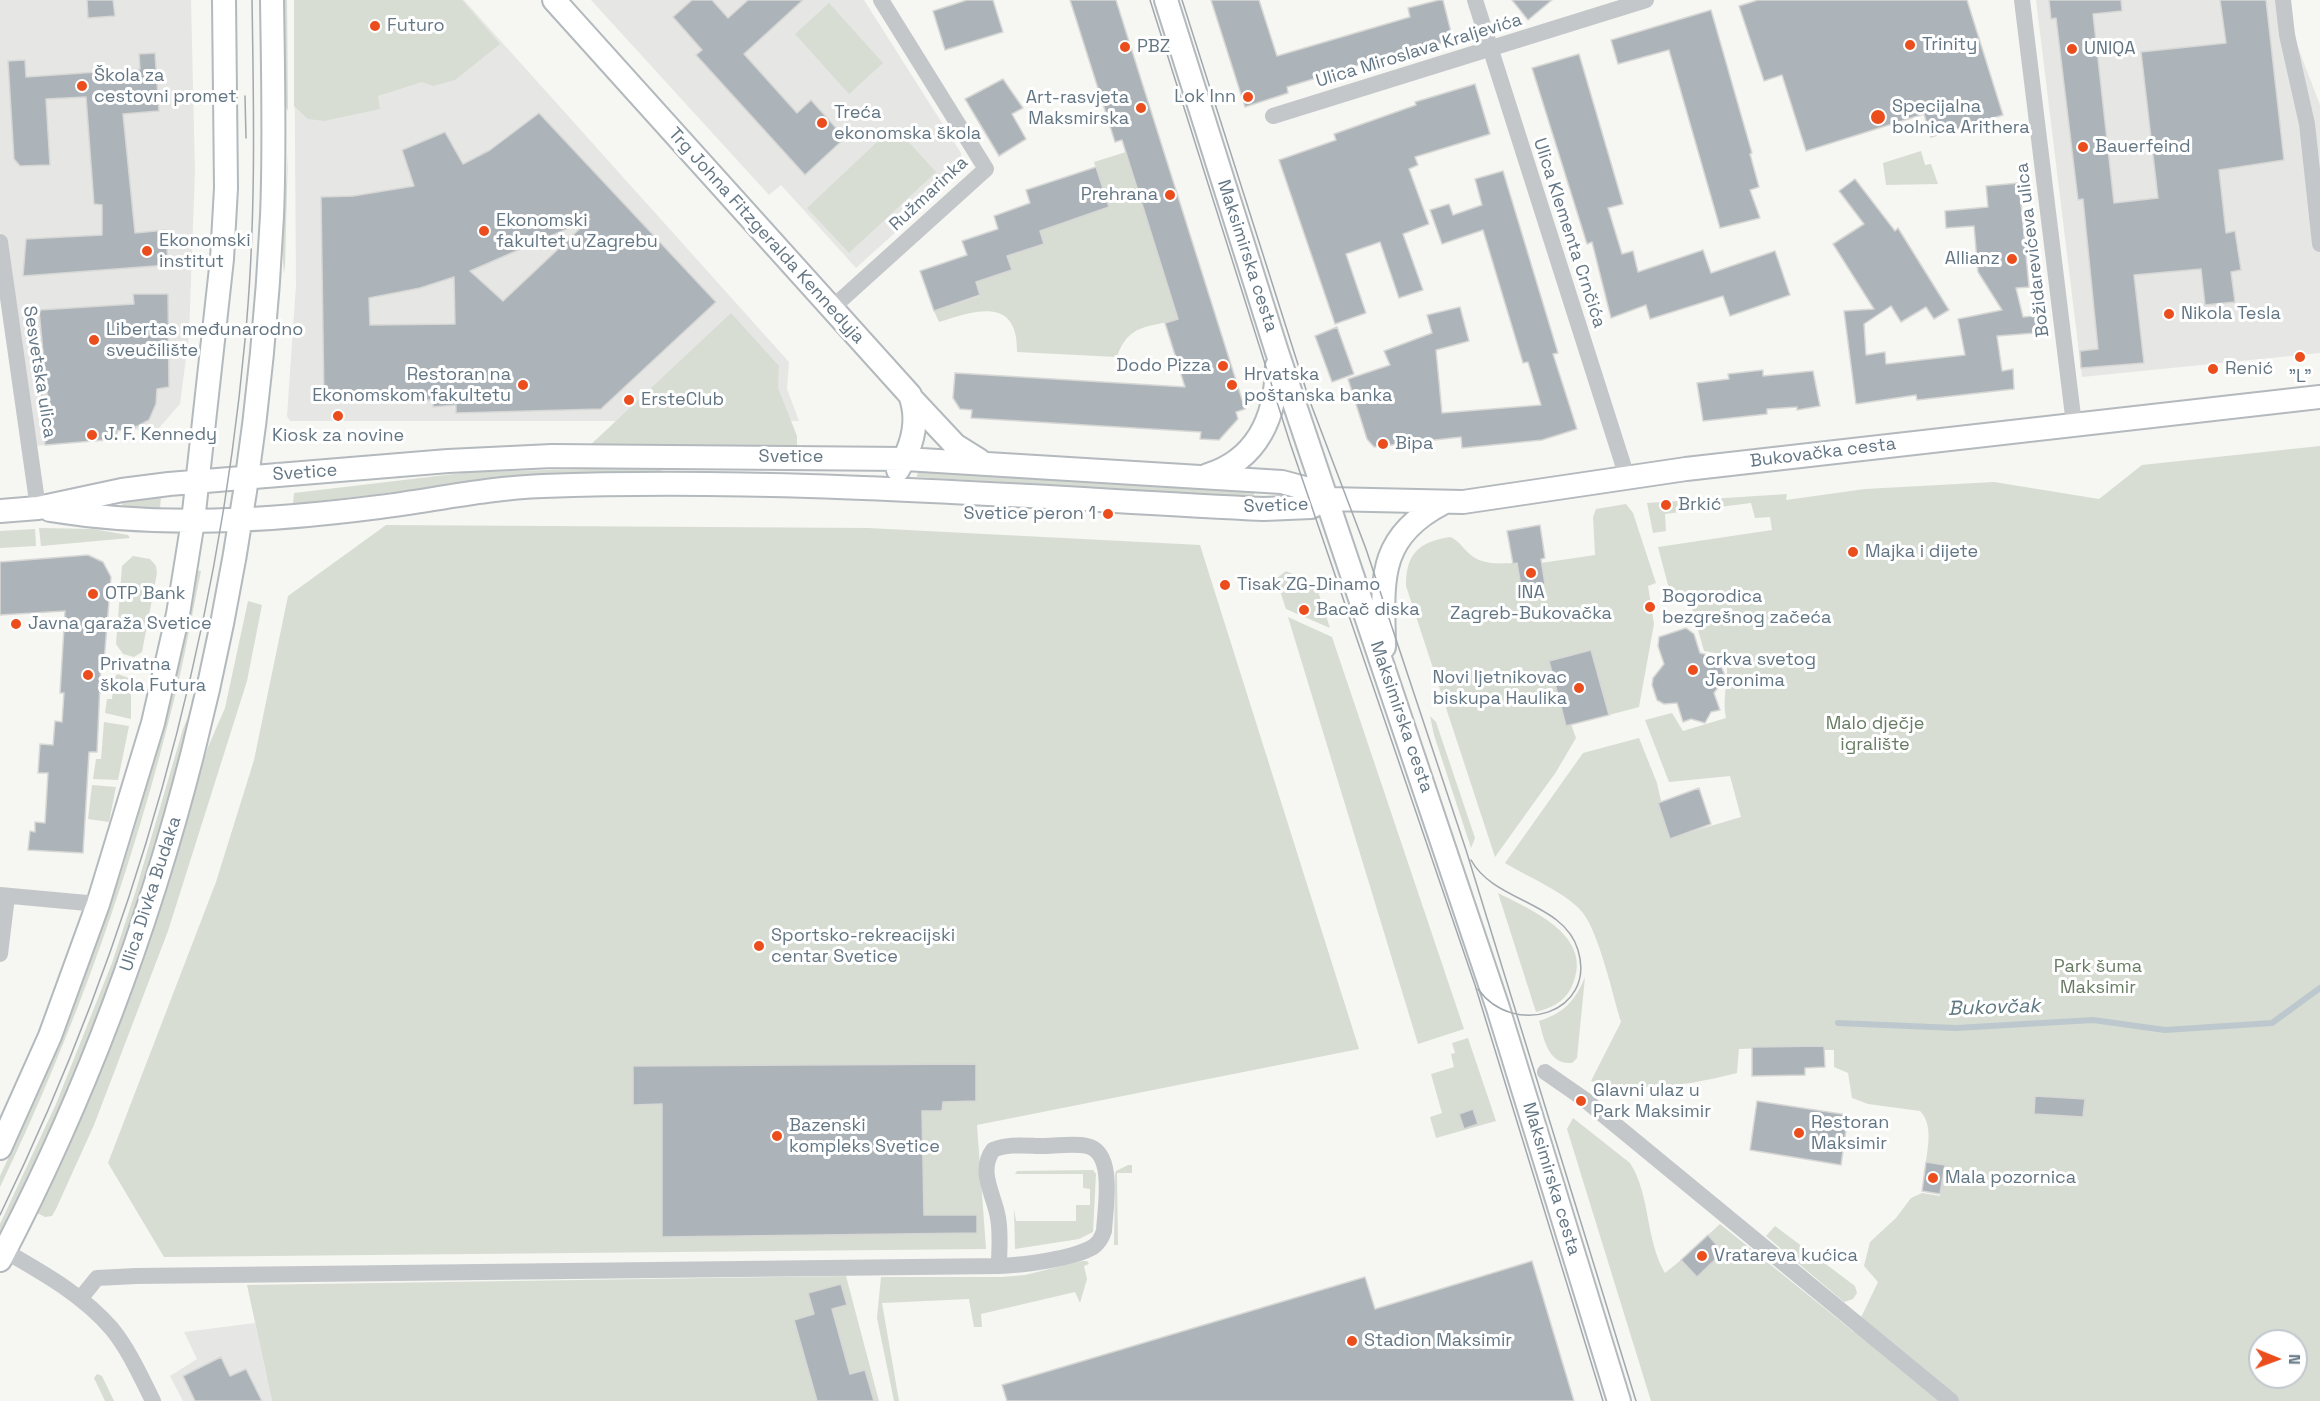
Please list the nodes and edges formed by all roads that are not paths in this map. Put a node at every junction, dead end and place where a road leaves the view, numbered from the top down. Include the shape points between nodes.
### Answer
1 (224, 0) edge
2 (272, 0) edge
3 (554, 0) edge
4 (881, 0) edge
5 (1166, 0) edge
6 (1475, 0) edge
7 (1646, 0) edge
8 (2022, 0) edge
9 (2283, 0) edge
10 (1491, 49) junction
11 (1273, 116) dead end
12 (0, 242) edge
13 (2320, 243) edge
14 (832, 308) junction
15 (1277, 352) junction
16 (910, 395) junction
17 (2320, 397) edge
18 (2074, 424) junction
19 (905, 459) junction
20 (983, 463) junction
21 (248, 477) junction
22 (1201, 477) junction
23 (1628, 477) junction
24 (198, 482) junction
25 (881, 487) junction
26 (1327, 499) junction
27 (1443, 503) junction
28 (38, 508) junction
29 (0, 511) edge
30 (242, 519) junction
31 (194, 521) junction
32 (1387, 674) junction
33 (3, 895) edge
34 (98, 904) junction
35 (0, 954) edge
36 (1545, 1072) dead end
37 (0, 1148) edge
38 (2, 1255) edge
39 (999, 1266) junction
40 (80, 1299) junction
41 (153, 1401) edge
42 (1619, 1401) edge
43 (1951, 1401) edge

1 - 24 main road via 223,235
2 - 21 main road via 272,216
3 - 14 main road, Trg Johna Fitzgeralda Kennedyja
4 - 14 street, Ružmarinka via 986,169
5 - 15 main road, Maksimirska cesta
6 - 10 street, Ulica Klementa Crnčića
7 - 10 street, Ulica Miroslava Kraljevića
8 - 18 street, Božidarevićeva ulica
9 - 13 street via 2307,124
10 - 11 street, Ulica Miroslava Kraljevića
10 - 23 street, Ulica Klementa Crnčića
12 - 28 street, Sesvetska ulica
14 - 16 main road, Trg Johna Fitzgeralda Kennedyja
15 - 22 main road via 1275,399 1257,442 1231,465
15 - 26 main road, Maksimirska cesta
16 - 19 main road via 914,425
16 - 20 main road, Trg Johna Fitzgeralda Kennedyja via 955,445
17 - 18 main road, Bukovačka cesta
18 - 23 main road, Bukovačka cesta
19 - 20 main road, Svetice
19 - 21 main road, Svetice via 552,456
19 - 25 main road
20 - 22 main road, Svetice
21 - 24 main road, Svetice
21 - 30 main road
22 - 26 main road, Svetice via 1293,484
23 - 27 main road, Bukovačka cesta
24 - 28 main road, Svetice via 122,490
24 - 31 main road
25 - 26 main road, Svetice via 1264,509 1311,507
25 - 30 main road, Svetice via 541,486 334,513
26 - 27 main road, Bukovačka cesta
26 - 32 main road, Maksimirska cesta
27 - 32 main road via 1400,535 1387,560
28 - 29 main road, Svetice
28 - 31 main road, Svetice via 108,518
30 - 31 main road, Svetice
30 - 38 main road, Ulica Divka Budaka via 199,737 150,901 98,1049
31 - 34 main road via 163,685
32 - 42 main road, Maksimirska cesta via 1498,1008
33 - 34 street
33 - 35 street
34 - 37 main road via 50,1036
36 - 43 street via 1584,1098
38 - 40 street, Ulica Divka Budaka via 41,1272
39 - 39 street via 1037,1262 1097,1244 1104,1231 1105,1215 1106,1170 1100,1154 1088,1146 1006,1146 993,1150 987,1165 988,1186 998,1218
39 - 40 street via 136,1276 97,1278
40 - 41 street, Ulica Divka Budaka via 113,1331

